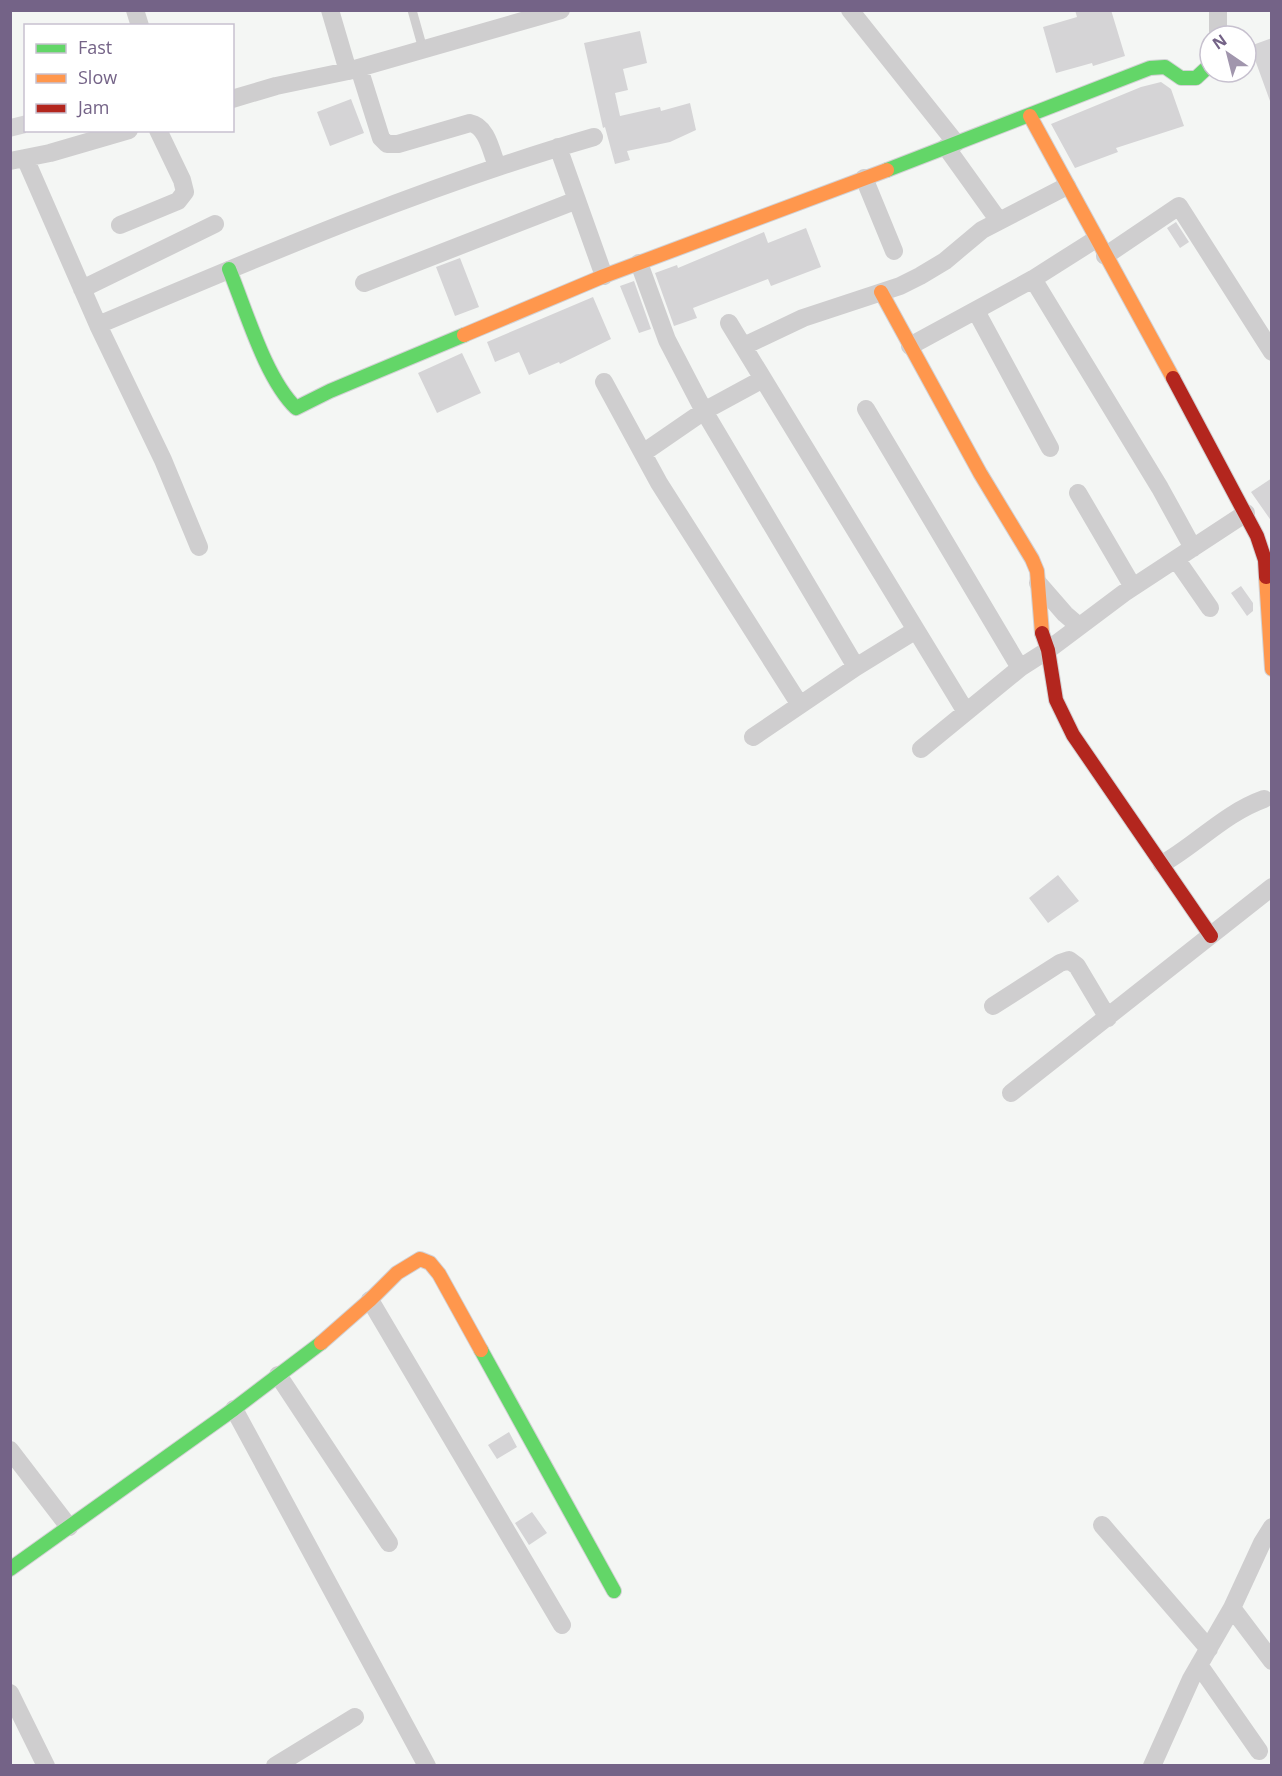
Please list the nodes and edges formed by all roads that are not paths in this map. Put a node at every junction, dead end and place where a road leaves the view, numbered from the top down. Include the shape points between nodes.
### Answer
1 (330, 10) edge
2 (412, 10) edge
3 (561, 10) edge
4 (850, 10) edge
5 (529, 14) edge
6 (423, 49) junction
7 (354, 69) junction
8 (1198, 76) edge
9 (234, 98) edge
10 (1030, 116) junction
11 (122, 132) edge
12 (159, 132) edge
13 (594, 137) dead end
14 (951, 145) junction
15 (558, 147) junction
16 (18, 160) edge
17 (497, 166) junction
18 (864, 178) junction
19 (1067, 186) junction
20 (577, 200) junction
21 (999, 221) junction
22 (215, 224) dead end
23 (120, 225) dead end
24 (1096, 239) junction
25 (894, 251) dead end
26 (1105, 255) junction
27 (639, 263) junction
28 (229, 269) junction
29 (604, 276) junction
30 (1033, 279) junction
31 (364, 283) dead end
32 (82, 289) junction
33 (881, 292) junction
34 (976, 311) junction
35 (729, 324) dead end
36 (98, 325) junction
37 (744, 346) junction
38 (910, 346) junction
39 (1272, 352) edge
40 (763, 379) junction
41 (604, 382) dead end
42 (867, 409) dead end
43 (704, 411) junction
44 (1050, 448) dead end
45 (643, 453) junction
46 (1078, 493) dead end
47 (1246, 513) junction
48 (1264, 531) edge
49 (199, 547) dead end
50 (1193, 548) junction
51 (1176, 559) junction
52 (1038, 583) junction
53 (1134, 587) junction
54 (1210, 608) dead end
55 (1079, 626) junction
56 (916, 630) junction
57 (1271, 632) edge
58 (1048, 650) junction
59 (856, 667) junction
60 (1020, 668) junction
61 (1272, 669) edge
62 (800, 705) junction
63 (966, 712) junction
64 (753, 738) dead end
65 (921, 749) dead end
66 (1264, 799) dead end
67 (1162, 864) junction
68 (1272, 887) edge
69 (1212, 936) junction
70 (993, 1006) dead end
71 (1108, 1018) junction
72 (1011, 1094) dead end
73 (370, 1300) junction
74 (278, 1375) junction
75 (234, 1409) junction
76 (10, 1450) edge
77 (1102, 1525) dead end
78 (69, 1527) junction
79 (1272, 1527) edge
80 (389, 1543) dead end
81 (10, 1569) edge
82 (614, 1591) dead end
83 (1232, 1608) junction
84 (562, 1625) dead end
85 (1209, 1648) junction
86 (1272, 1661) edge
87 (1199, 1665) junction
88 (10, 1694) edge
89 (355, 1717) dead end
90 (1259, 1750) dead end
91 (46, 1766) edge
92 (275, 1766) edge
93 (427, 1766) edge
94 (1152, 1766) edge

1 - 7 street
2 - 6 lane
3 - 5 street
4 - 14 street
5 - 6 street
6 - 7 street
7 - 9 street
7 - 17 street via 381,138 387,144 477,124 484,131
8 - 10 street via 1181,78 1165,67 1150,68
10 - 14 street
10 - 19 street
11 - 16 street
12 - 23 street via 185,192 178,201
13 - 15 street
14 - 18 street
14 - 21 street
15 - 17 street
15 - 20 street
16 - 32 street
17 - 28 street
18 - 25 street
18 - 27 street
19 - 21 street
19 - 24 street
20 - 29 street
20 - 31 street
21 - 33 street via 945,261
22 - 32 street
24 - 26 street
24 - 30 street
26 - 39 street via 1179,207
26 - 47 street
27 - 29 street
27 - 43 street via 667,340
28 - 29 street via 276,382 296,408
28 - 36 street
30 - 34 street
30 - 50 street
32 - 36 street
33 - 37 street via 803,318
33 - 38 street
34 - 38 street
34 - 44 street
35 - 37 street
36 - 49 street via 163,460
37 - 40 street
38 - 52 street via 1032,559
40 - 43 street
40 - 56 street
41 - 45 street
42 - 60 street
43 - 45 street
43 - 59 street
45 - 62 street
46 - 53 street
47 - 48 street
47 - 50 street
48 - 57 street
50 - 51 street
51 - 53 street
51 - 54 street
52 - 55 street
52 - 58 street via 1042,632
53 - 55 street
55 - 58 street
56 - 59 street
56 - 63 street
57 - 61 street
58 - 60 street
58 - 67 street via 1061,713
59 - 62 street
60 - 63 street
62 - 64 street
63 - 65 street
66 - 67 street via 1237,811
67 - 69 street
68 - 69 street
69 - 71 street
70 - 71 street via 1069,960 1077,966
71 - 72 street
73 - 74 street
73 - 82 street via 411,1263 420,1259 430,1263
73 - 84 street
74 - 75 street
74 - 80 street
75 - 78 street
75 - 93 street
76 - 78 street
77 - 85 street
78 - 81 street
79 - 83 street
83 - 85 street
83 - 86 street
85 - 87 street
87 - 90 street
87 - 94 street
88 - 91 street
89 - 92 street

